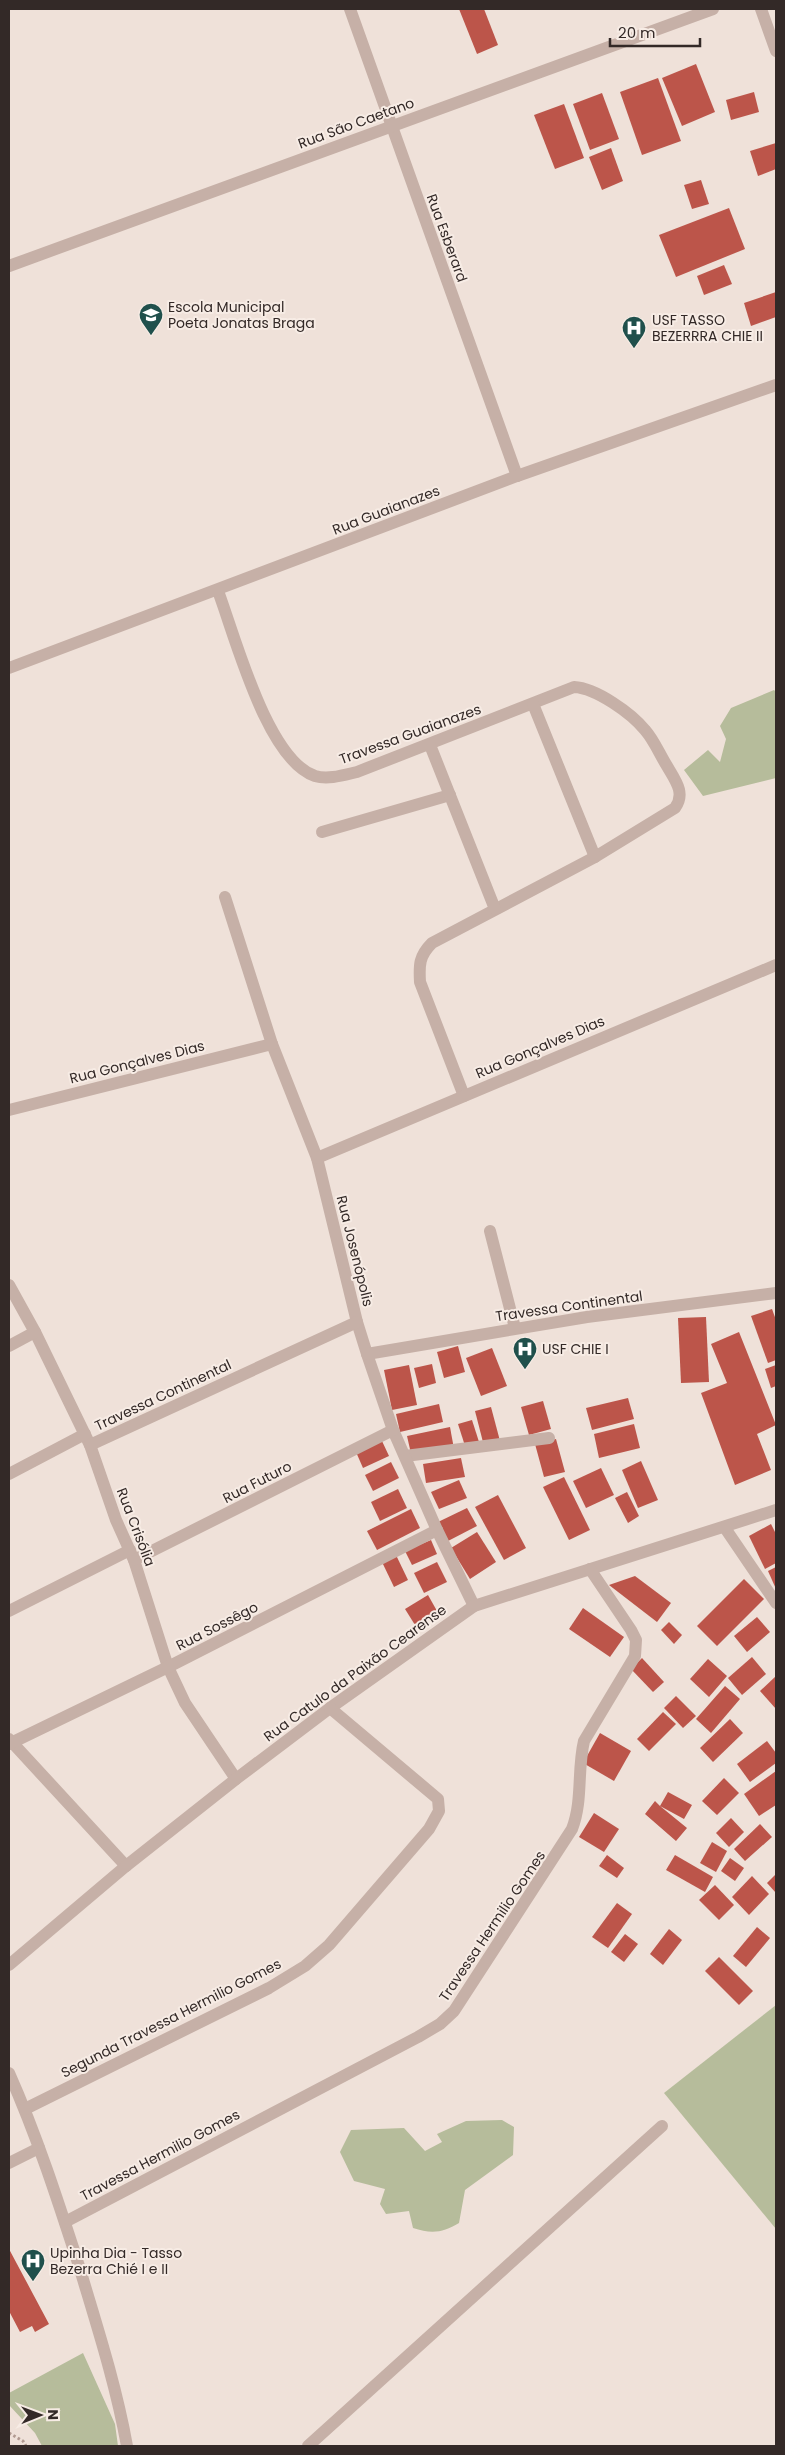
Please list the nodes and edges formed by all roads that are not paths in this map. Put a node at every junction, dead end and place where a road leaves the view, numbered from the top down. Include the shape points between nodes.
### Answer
1 (350, 9) edge
2 (714, 9) edge
3 (761, 9) edge
4 (776, 51) edge
5 (392, 126) junction
6 (9, 266) edge
7 (776, 385) edge
8 (517, 476) junction
9 (218, 591) junction
10 (9, 668) edge
11 (533, 704) junction
12 (430, 745) junction
13 (450, 795) junction
14 (322, 832) dead end
15 (595, 857) junction
16 (225, 897) dead end
17 (495, 909) junction
18 (776, 965) edge
19 (272, 1044) junction
20 (464, 1096) junction
21 (9, 1110) edge
22 (317, 1158) junction
23 (490, 1231) dead end
24 (9, 1285) edge
25 (776, 1293) edge
26 (357, 1322) junction
27 (515, 1328) junction
28 (35, 1332) junction
29 (9, 1346) edge
30 (367, 1354) junction
31 (393, 1430) junction
32 (549, 1438) dead end
33 (88, 1440) junction
34 (405, 1456) junction
35 (9, 1474) edge
36 (776, 1510) edge
37 (725, 1528) junction
38 (437, 1530) junction
39 (132, 1555) junction
40 (590, 1569) junction
41 (776, 1603) edge
42 (474, 1606) junction
43 (9, 1610) edge
44 (168, 1667) junction
45 (330, 1708) junction
46 (10, 1742) edge
47 (236, 1778) junction
48 (126, 1866) junction
49 (9, 1965) edge
50 (9, 2073) edge
51 (25, 2109) junction
52 (662, 2126) dead end
53 (39, 2148) junction
54 (9, 2163) edge
55 (65, 2222) junction
56 (127, 2446) edge
57 (308, 2446) edge

1 - 5 street, Rua Esberard
2 - 5 street, Rua São Caetano
3 - 4 street
5 - 6 street, Rua São Caetano
5 - 8 street, Rua Esberard
7 - 8 street, Rua Guaianazes
8 - 9 street, Rua Guaianazes
9 - 10 street, Rua Guaianazes
9 - 12 street, Travessa Guaianazes via 265,720 288,756 307,772 317,777 357,772
11 - 12 street, Travessa Guaianazes
11 - 15 street
11 - 15 street, Travessa Guaianazes via 574,687 595,692 632,717 646,731 679,788 680,801 675,808
12 - 13 street
13 - 14 street
13 - 17 street
15 - 17 street
16 - 19 street, Rua Josenópolis
17 - 20 street via 432,944 423,953 419,964 420,982
18 - 20 street, Rua Gonçalves Dias
19 - 21 street, Rua Gonçalves Dias
19 - 22 street, Rua Josenópolis
20 - 22 street, Rua Gonçalves Dias
22 - 26 street, Rua Josenópolis
23 - 27 street
24 - 28 street, Rua Crisólia
25 - 27 street, Travessa Continental
26 - 30 street, Rua Josenópolis
26 - 33 street, Travessa Continental
27 - 30 street, Travessa Continental
28 - 29 street
28 - 33 street, Rua Crisólia
30 - 31 street, Rua Josenópolis
31 - 34 street, Rua Josenópolis
31 - 39 street, Rua Futuro
32 - 34 street
33 - 35 street, Travessa Continental
33 - 39 street, Rua Crisólia
34 - 38 street, Rua Josenópolis
36 - 37 street, Rua Catulo da Paixão Cearense
37 - 40 street, Rua Catulo da Paixão Cearense
37 - 41 street
38 - 42 street, Rua Josenópolis
38 - 44 street, Rua Sossêgo
39 - 43 street, Rua Futuro
39 - 44 street, Rua Crisólia
40 - 42 street, Rua Catulo da Paixão Cearense
40 - 55 street, Travessa Hermilio Gomes via 631,1630 636,1640 635,1656 584,1741 580,1756 577,1818 572,1829 454,2012 418,2037
42 - 45 street, Rua Catulo da Paixão Cearense
44 - 46 street, Rua Sossêgo
44 - 47 street, Rua Crisólia via 185,1703
45 - 47 street, Rua Catulo da Paixão Cearense
45 - 51 street, Segunda Travessa Hermilio Gomes via 438,1799 439,1811 429,1829 329,1945 305,1966 269,1988
46 - 48 street
47 - 48 street, Rua Catulo da Paixão Cearense
48 - 49 street, Rua Catulo da Paixão Cearense
50 - 51 street
51 - 53 street
52 - 57 street
53 - 54 street
53 - 55 street
55 - 56 street via 100,2335

